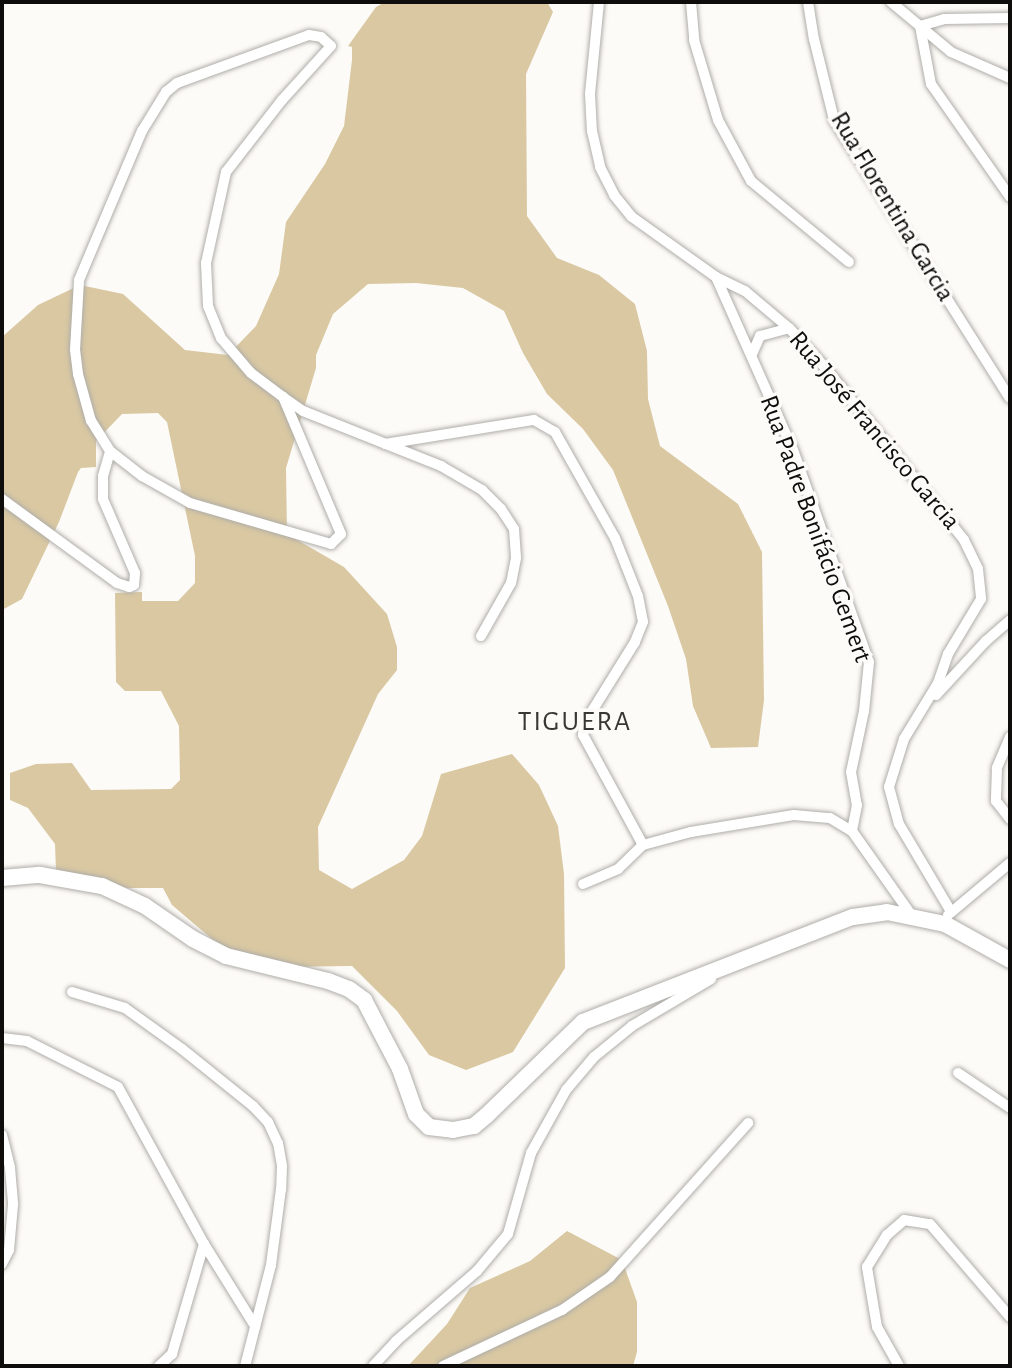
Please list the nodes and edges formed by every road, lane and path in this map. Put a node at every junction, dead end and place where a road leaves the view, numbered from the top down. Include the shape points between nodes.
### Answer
1 (599, 2) edge
2 (691, 2) edge
3 (808, 2) edge
4 (891, 2) edge
5 (1010, 18) edge
6 (920, 26) junction
7 (1010, 78) edge
8 (1010, 197) edge
9 (849, 262) dead end
10 (716, 277) junction
11 (789, 328) junction
12 (752, 354) junction
13 (283, 397) junction
14 (1010, 398) edge
15 (384, 444) junction
16 (110, 451) junction
17 (2, 499) edge
18 (1010, 620) edge
19 (481, 636) dead end
20 (919, 712) junction
21 (1010, 737) edge
22 (1010, 819) edge
23 (852, 831) junction
24 (643, 845) junction
25 (1010, 863) edge
26 (2, 878) edge
27 (583, 884) dead end
28 (912, 916) junction
29 (947, 917) junction
30 (744, 959) junction
31 (1010, 960) edge
32 (72, 992) dead end
33 (2, 1038) edge
34 (958, 1073) dead end
35 (1010, 1108) edge
36 (748, 1122) dead end
37 (2, 1135) edge
38 (204, 1244) junction
39 (2, 1264) edge
40 (1008, 1309) edge
41 (255, 1326) junction
42 (159, 1366) edge
43 (244, 1366) edge
44 (373, 1366) edge
45 (443, 1366) edge
46 (899, 1366) edge

1 - 10 street, Rua José Francisco Garcia via 590,94 600,167 632,217
2 - 9 street via 694,40 710,97 751,181
3 - 14 street, Rua Florentina Garcia via 834,120
4 - 6 street
5 - 6 street via 944,19
6 - 7 street via 951,52
6 - 8 street via 931,84
10 - 11 street, Rua José Francisco Garcia via 745,291
10 - 12 street, Rua Padre Bonifácio Gemert
11 - 12 street via 760,336
11 - 20 street, Rua José Francisco Garcia via 964,540 978,569 981,599
12 - 23 street, Rua Padre Bonifácio Gemert via 793,450 869,662 851,772 857,805
13 - 15 street via 303,411
13 - 16 street via 341,534 331,544 190,503 142,476
13 - 16 street via 251,373 221,338 208,306 206,263 226,172 331,46 321,37 309,35 177,83 166,92 142,131 79,280 78,374 91,421
15 - 19 street via 440,466 482,490 513,528 516,558 512,583
15 - 24 street via 534,420 555,432 615,538 638,596 643,622 583,724 583,734
16 - 17 street via 103,499 135,573 132,586 117,583
18 - 20 street
20 - 29 street, Rua José Francisco Garcia via 904,739 889,788 899,824
21 - 22 street via 996,768 996,801
23 - 24 street via 830,818 794,815
23 - 28 street
24 - 27 street via 618,869
25 - 29 street
26 - 30 main road via 40,875 102,886 145,906 226,956 349,989 364,1000 400,1069 416,1114 429,1128 474,1126 583,1022
28 - 29 main road
28 - 30 main road via 887,912 853,917
29 - 31 main road
30 - 44 street via 632,1026 594,1056 566,1090 531,1153 508,1234 477,1271
32 - 41 street via 125,1008 268,1122 278,1143 281,1189 271,1265
33 - 38 street via 27,1041 118,1087
34 - 35 street
36 - 45 street via 610,1277 562,1310
37 - 39 street via 13,1205 9,1250
38 - 41 street
38 - 42 street via 172,1354
40 - 46 street via 930,1224 904,1220 887,1235 867,1267 877,1327
41 - 43 street

